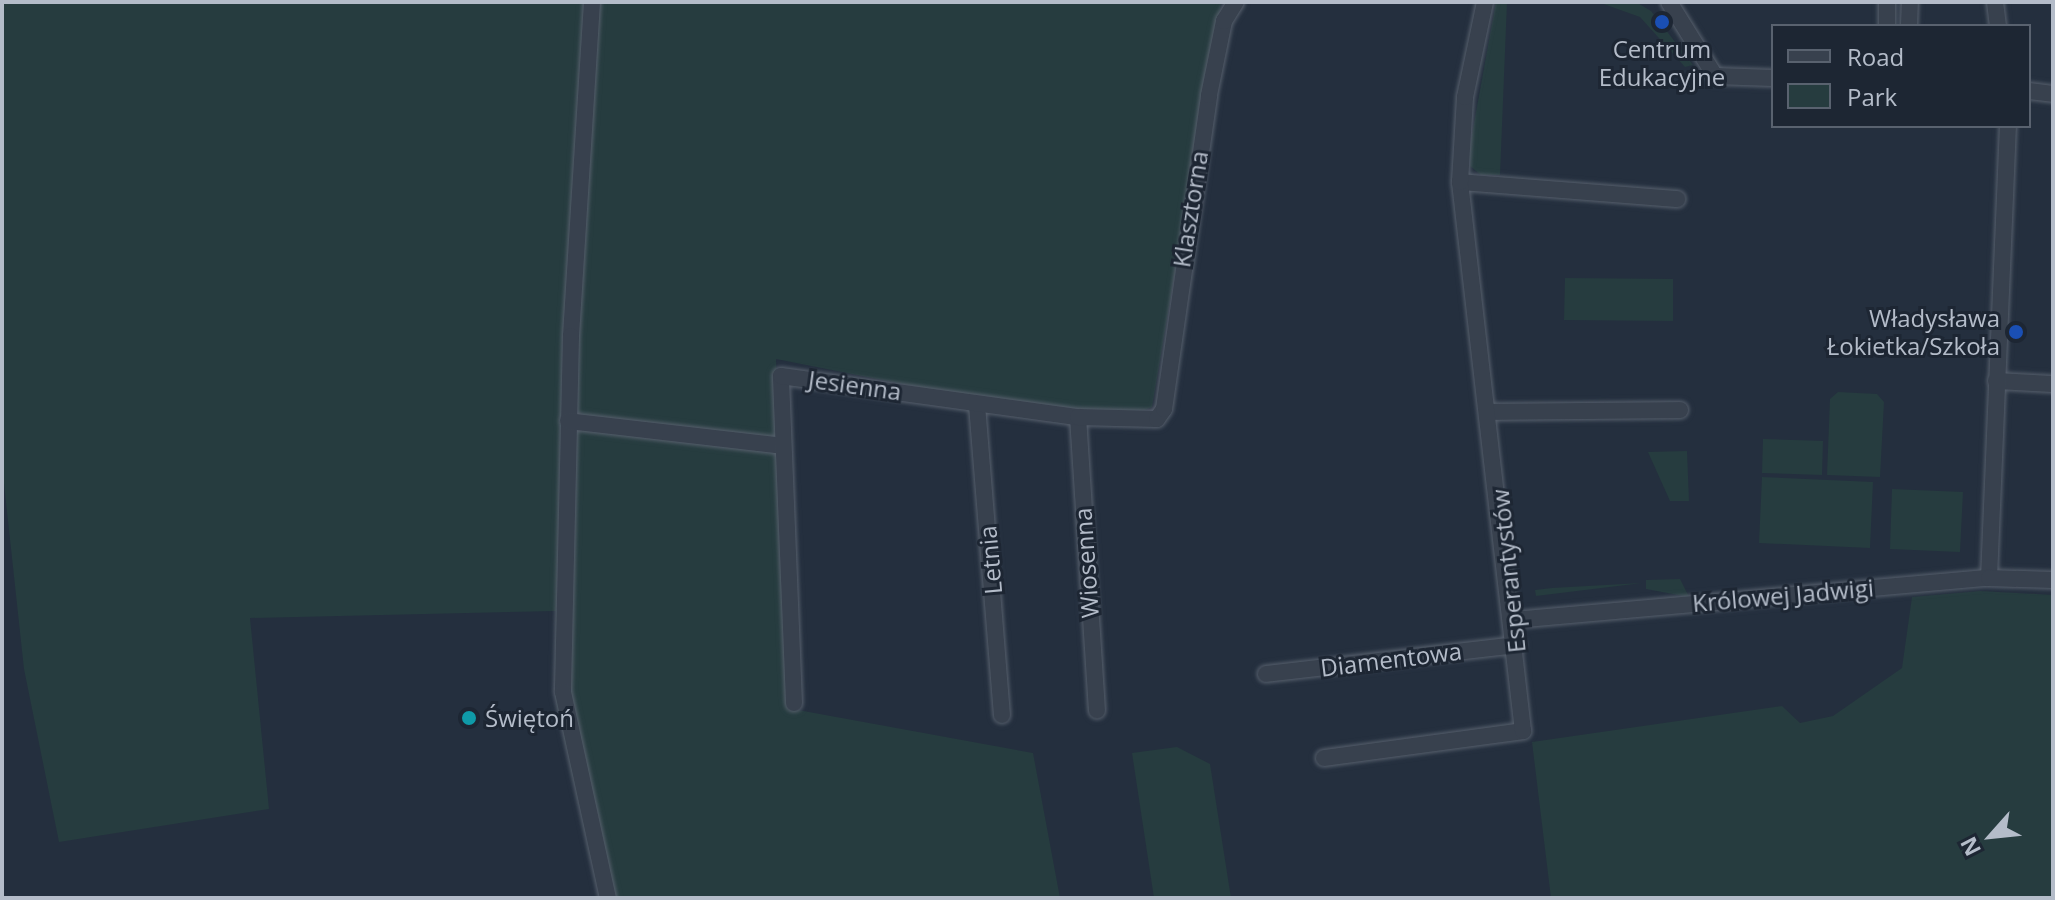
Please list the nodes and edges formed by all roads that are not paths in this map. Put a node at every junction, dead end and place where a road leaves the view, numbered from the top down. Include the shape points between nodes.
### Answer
1 (592, 2) edge
2 (1236, 2) edge
3 (1485, 2) edge
4 (1887, 2) edge
5 (1910, 2) edge
6 (1995, 2) edge
7 (1678, 5) edge
8 (1887, 24) edge
9 (1909, 24) edge
10 (1998, 24) edge
11 (1771, 78) edge
12 (2031, 91) edge
13 (2053, 94) edge
14 (2008, 128) edge
15 (1460, 182) junction
16 (1677, 199) dead end
17 (1996, 381) junction
18 (2053, 384) edge
19 (977, 405) junction
20 (1680, 410) dead end
21 (1489, 412) junction
22 (1078, 417) junction
23 (1157, 419) joint
24 (568, 421) junction
25 (783, 446) junction
26 (1989, 578) junction
27 (2053, 580) edge
28 (1514, 620) junction
29 (1517, 645) junction
30 (1266, 674) dead end
31 (794, 703) dead end
32 (1097, 710) dead end
33 (1002, 715) dead end
34 (1324, 758) dead end
35 (608, 898) edge

1 - 24 street
2 - 23 street, Klasztorna via 1224,21 1209,95 1164,409
3 - 15 street, Esperantystów via 1465,97
4 - 8 street
5 - 9 street
6 - 10 street
7 - 11 street via 1715,76
12 - 13 street
14 - 17 street
15 - 16 street
15 - 21 street, Esperantystów
17 - 18 street
17 - 26 street
19 - 22 street, Jesienna
19 - 25 street, Jesienna via 781,376
19 - 33 street, Letnia
20 - 21 street
21 - 28 street, Esperantystów
22 - 23 street, Jesienna
22 - 32 street, Wiosenna
24 - 25 street
24 - 35 street via 563,705
25 - 31 street, Jesienna
26 - 27 street, Królowej Jadwigi
26 - 28 street, Królowej Jadwigi
28 - 29 street, Esperantystów
29 - 30 street, Diamentowa
29 - 34 street, Esperantystów via 1523,731

